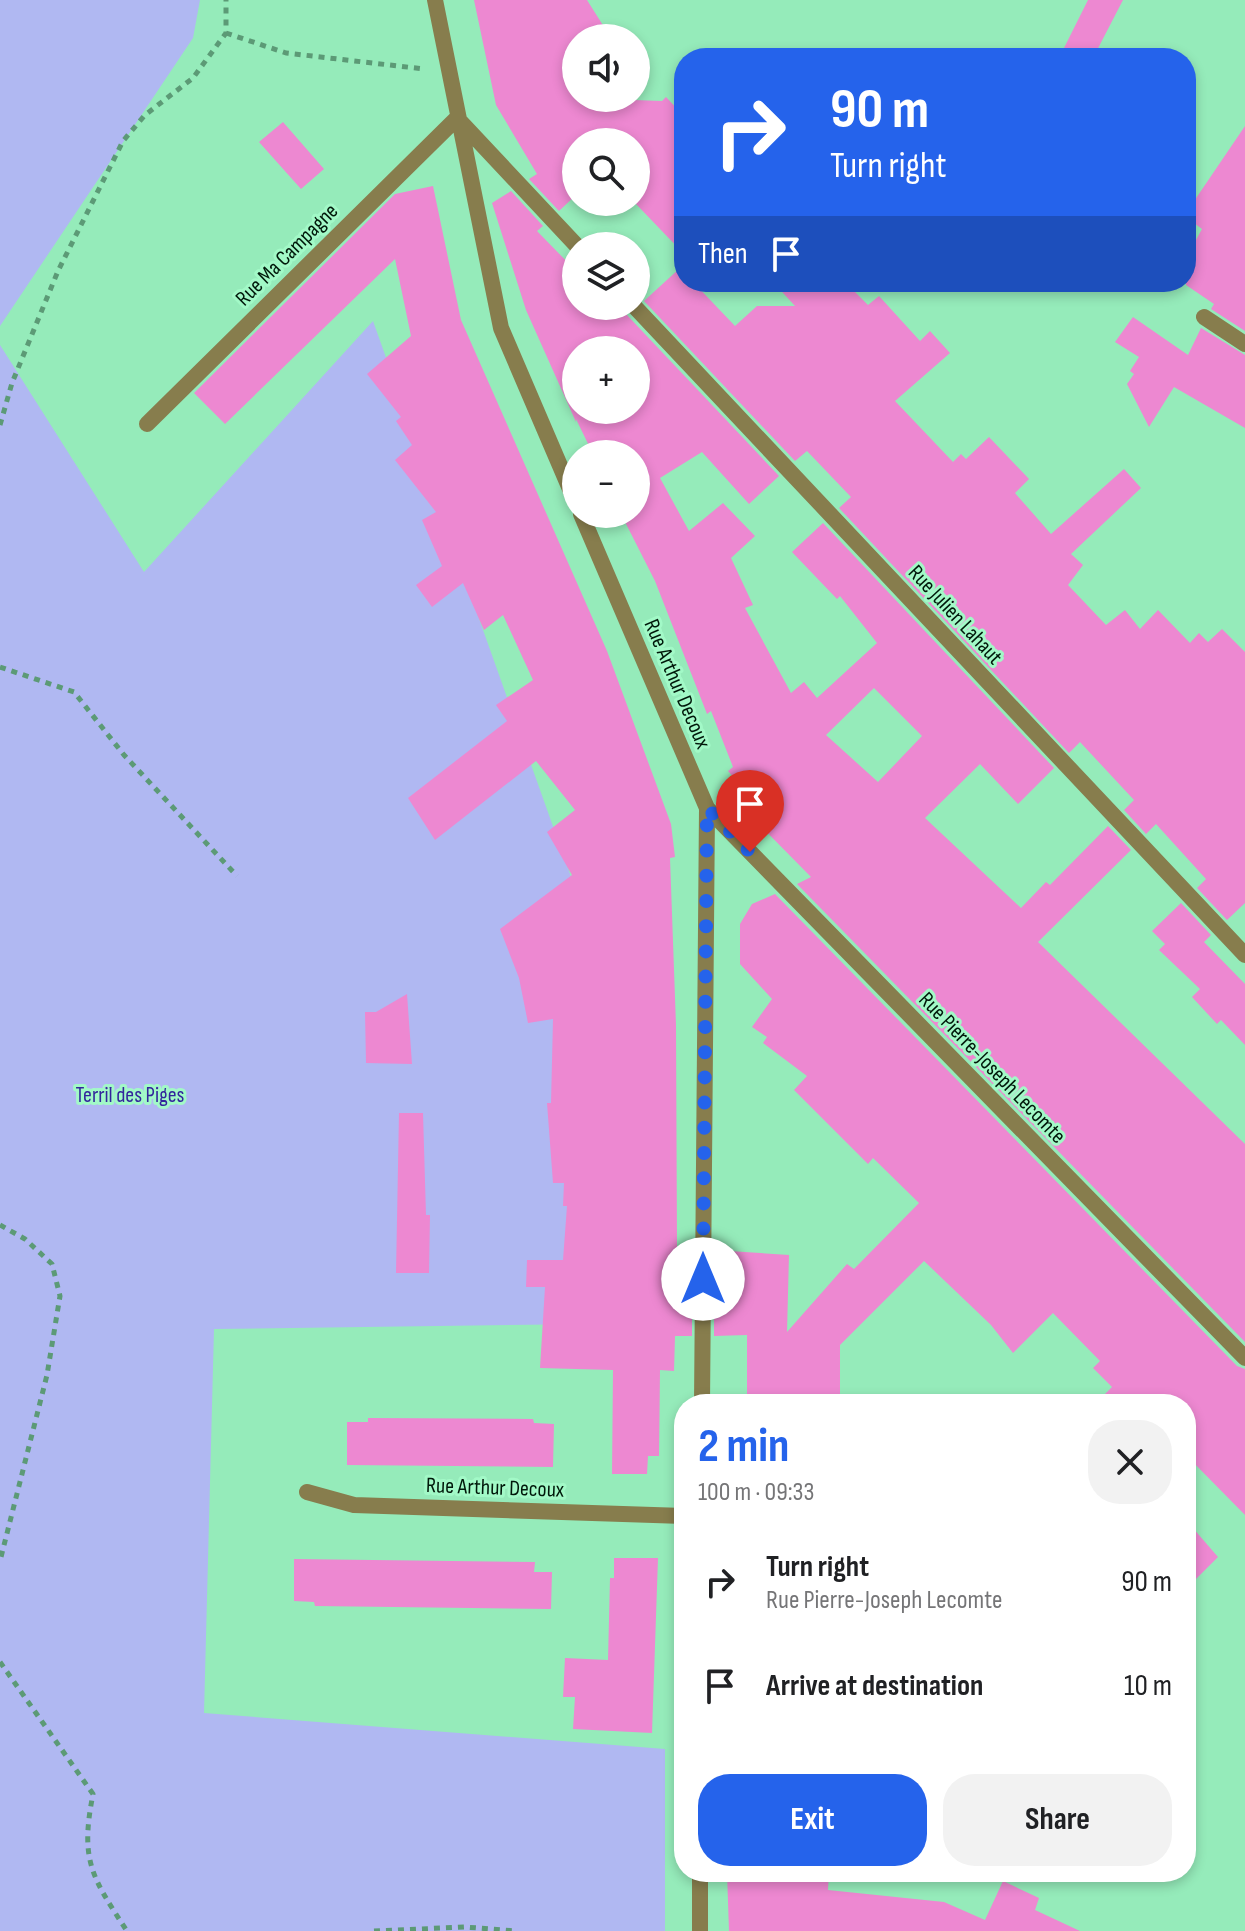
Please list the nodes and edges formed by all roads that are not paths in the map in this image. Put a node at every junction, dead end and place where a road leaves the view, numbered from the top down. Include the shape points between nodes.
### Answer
1 (435, 0) edge
2 (457, 118) junction
3 (564, 232) edge
4 (1204, 317) dead end
5 (647, 320) edge
6 (1245, 344) edge
7 (147, 424) dead end
8 (562, 470) edge
9 (587, 528) edge
10 (707, 808) junction
11 (1245, 955) edge
12 (1245, 1358) edge
13 (702, 1394) edge
14 (307, 1492) dead end
15 (674, 1516) edge
16 (700, 1882) edge
17 (700, 1931) edge

1 - 2 street
2 - 3 street
2 - 7 street, Rue Ma Campagne
2 - 8 street via 501,328
4 - 6 street
5 - 11 street, Rue Julien Lahaut
9 - 10 street, Rue Arthur Decoux
10 - 12 street, Rue Pierre-Joseph Lecomte
10 - 13 street, Rue Arthur Decoux
14 - 15 street, Rue Arthur Decoux via 354,1505
16 - 17 street

